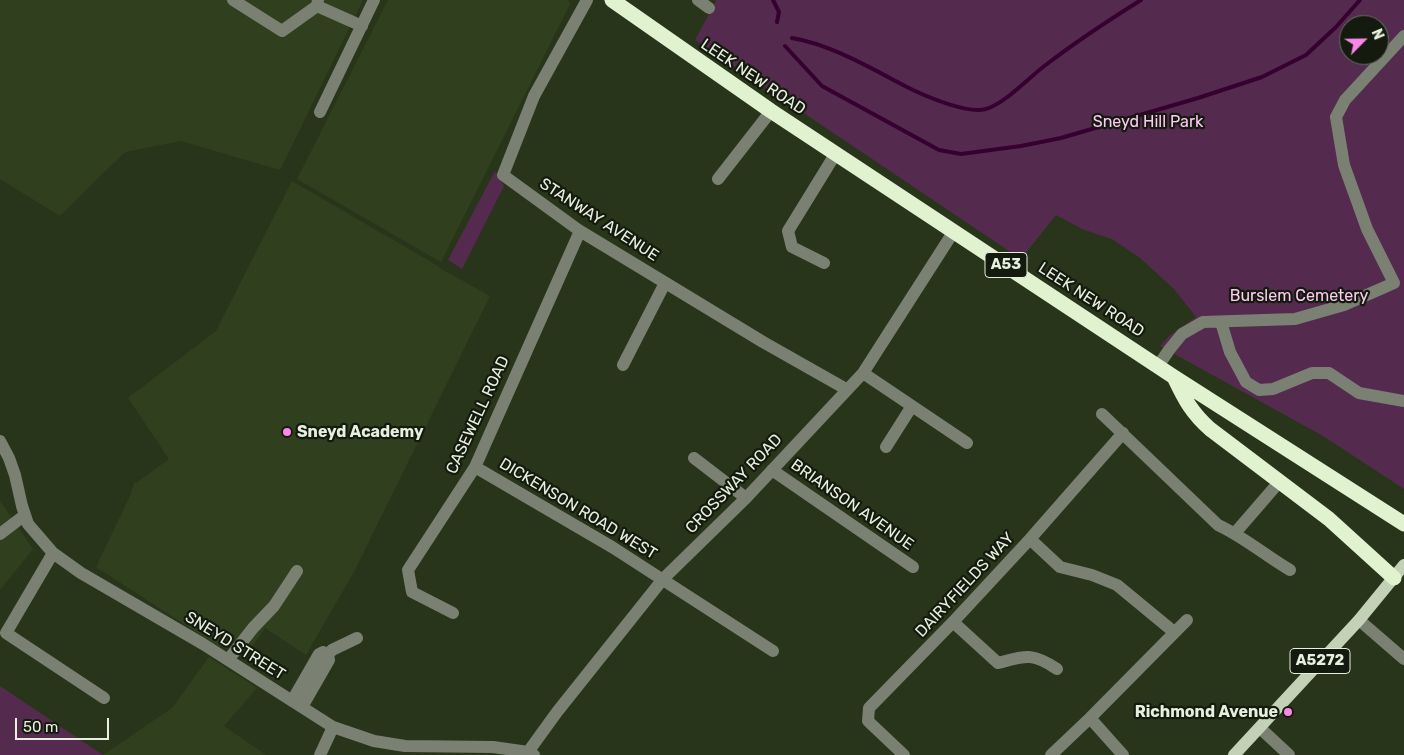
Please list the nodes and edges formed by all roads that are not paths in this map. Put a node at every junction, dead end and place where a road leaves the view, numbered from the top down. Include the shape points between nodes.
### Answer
1 (233, 0) edge
2 (374, 0) edge
3 (587, 0) edge
4 (612, 0) edge
5 (698, 0) edge
6 (317, 3) edge
7 (709, 8) dead end
8 (362, 26) junction
9 (1404, 36) edge
10 (771, 111) junction
11 (320, 112) dead end
12 (836, 153) junction
13 (718, 179) dead end
14 (580, 231) junction
15 (954, 231) junction
16 (824, 263) dead end
17 (1399, 280) edge
18 (665, 283) junction
19 (1221, 322) junction
20 (624, 365) dead end
21 (1158, 366) junction
22 (862, 372) junction
23 (1174, 377) junction
24 (846, 389) junction
25 (1404, 401) edge
26 (912, 406) junction
27 (1102, 414) dead end
28 (1123, 433) junction
29 (0, 441) edge
30 (967, 443) dead end
31 (886, 447) dead end
32 (694, 458) dead end
33 (475, 467) junction
34 (772, 470) junction
35 (1280, 481) junction
36 (746, 498) junction
37 (26, 515) junction
38 (1404, 524) edge
39 (1235, 533) junction
40 (0, 534) edge
41 (1030, 539) junction
42 (53, 553) junction
43 (1404, 565) edge
44 (913, 567) dead end
45 (1290, 570) dead end
46 (297, 571) dead end
47 (1394, 578) junction
48 (663, 579) junction
49 (453, 613) dead end
50 (1187, 620) dead end
51 (1359, 620) junction
52 (953, 622) junction
53 (1174, 632) junction
54 (358, 638) dead end
55 (773, 651) dead end
56 (1404, 659) edge
57 (228, 660) junction
58 (1057, 668) dead end
59 (104, 698) dead end
60 (297, 704) junction
61 (1090, 718) junction
62 (333, 727) junction
63 (1260, 728) junction
64 (531, 754) edge
65 (320, 755) edge
66 (904, 755) edge
67 (1051, 755) edge
68 (1123, 755) edge
69 (1234, 755) edge
70 (1289, 755) edge

1 - 6 street via 282,31
2 - 8 street
3 - 14 street, STANWAY AVENUE via 534,96 503,175
4 - 10 highway, LEEK NEW ROAD / A53
5 - 7 street
6 - 8 street
8 - 11 street
9 - 17 street via 1345,100 1336,117 1344,165 1367,229
10 - 12 highway, LEEK NEW ROAD / A53
10 - 13 street
12 - 15 highway, LEEK NEW ROAD / A53
12 - 16 street via 788,231 792,247
14 - 18 street, STANWAY AVENUE
14 - 33 street, CASEWELL ROAD
15 - 21 highway, LEEK NEW ROAD / A53
15 - 22 street, CROSSWAY ROAD
17 - 19 street via 1344,305 1295,319
18 - 20 street
18 - 24 street, STANWAY AVENUE
19 - 21 street via 1203,322 1182,334
19 - 25 street via 1230,352 1246,382 1259,390 1312,374 1329,373 1359,393
21 - 23 highway, LEEK NEW ROAD / A53
22 - 24 street, CROSSWAY ROAD
22 - 26 street
23 - 35 highway via 1196,416
23 - 38 highway, LEEK NEW ROAD / A53
24 - 34 street, CROSSWAY ROAD
26 - 30 street
26 - 31 street
27 - 28 street
28 - 39 street via 1218,524
28 - 41 street, DAIRYFIELDS WAY
29 - 37 street, SNEYD STREET via 15,475
32 - 36 street
33 - 48 street, DICKENSON ROAD WEST
33 - 49 street, CASEWELL ROAD via 408,570 412,592
34 - 36 street, CROSSWAY ROAD
34 - 44 street, BRIANSON AVENUE
35 - 39 street
35 - 47 highway via 1329,519
36 - 48 street, CROSSWAY ROAD
37 - 40 street
37 - 42 street, SNEYD STREET via 28,524
39 - 45 street
41 - 52 street, DAIRYFIELDS WAY
41 - 53 street via 1060,567 1117,584
42 - 57 street, SNEYD STREET
42 - 59 street via 6,633
43 - 47 main road, A5272
46 - 57 street via 274,606
47 - 51 main road, A5272
48 - 55 street, DICKENSON ROAD WEST
48 - 64 street, CROSSWAY ROAD via 558,712
50 - 53 street
51 - 56 street
51 - 63 main road, A5272
52 - 58 street via 998,663 1028,656
52 - 66 street, DAIRYFIELDS WAY via 869,708 868,721
53 - 61 street
54 - 60 street via 332,650 329,660
57 - 60 street, SNEYD STREET
60 - 62 street, SNEYD STREET
61 - 67 street
61 - 68 street
62 - 64 street, SNEYD STREET via 374,741 406,746 493,747
62 - 65 street
63 - 69 main road, A5272
63 - 70 street

